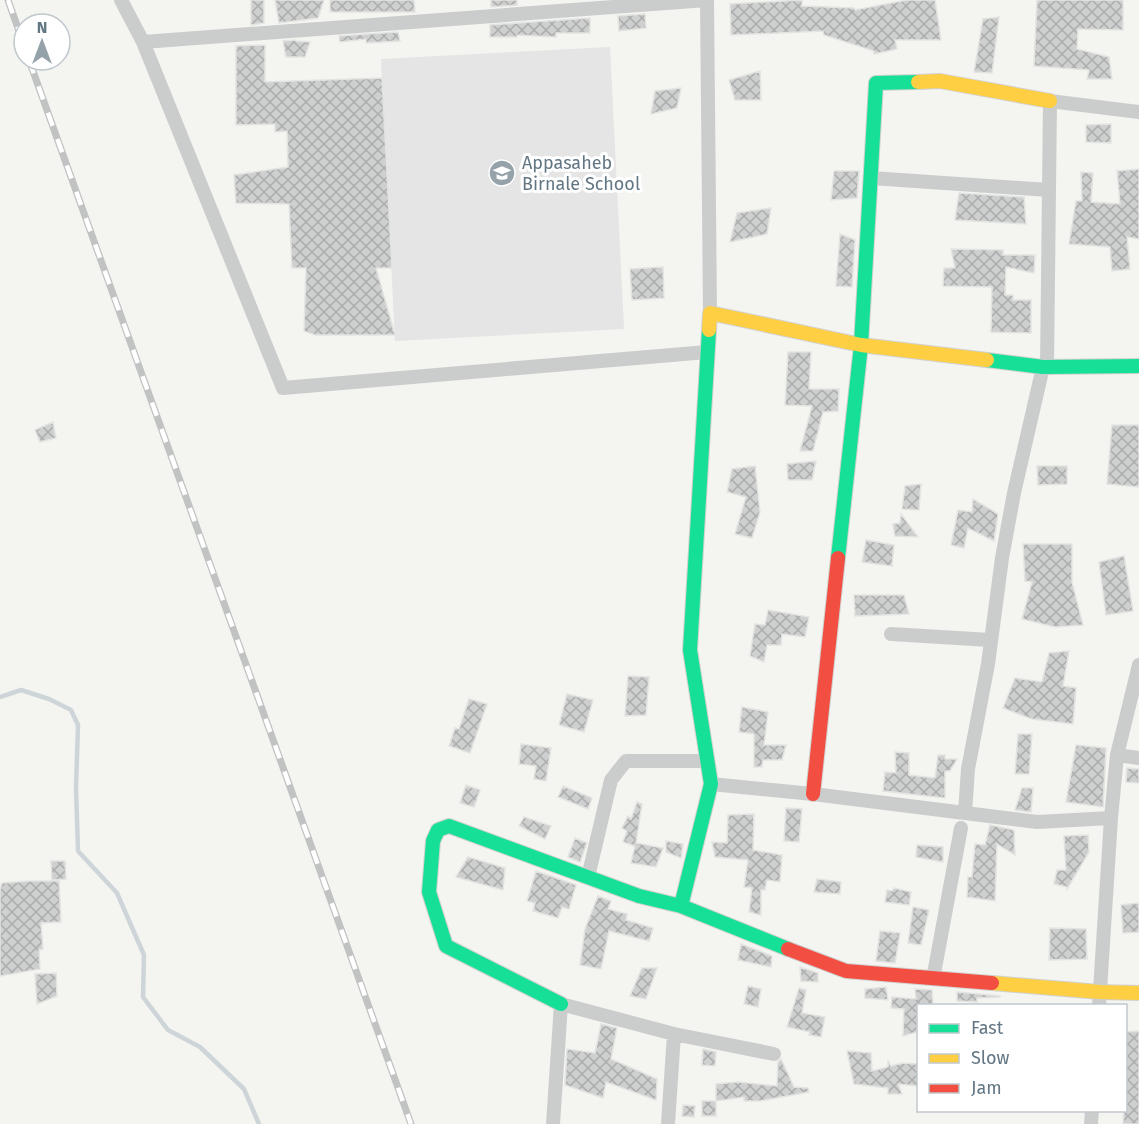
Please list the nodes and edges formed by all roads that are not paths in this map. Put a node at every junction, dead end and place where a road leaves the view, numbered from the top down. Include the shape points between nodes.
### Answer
1 (121, 0) edge
2 (707, 0) edge
3 (143, 42) junction
4 (1050, 101) junction
5 (1139, 112) edge
6 (871, 178) junction
7 (1049, 190) junction
8 (710, 314) junction
9 (861, 345) junction
10 (707, 352) junction
11 (1139, 366) edge
12 (1045, 367) junction
13 (891, 634) dead end
14 (990, 640) junction
15 (1139, 665) edge
16 (1117, 755) junction
17 (1139, 758) edge
18 (708, 761) junction
19 (711, 784) junction
20 (813, 794) junction
21 (965, 813) junction
22 (1112, 818) junction
23 (961, 828) dead end
24 (588, 878) junction
25 (681, 906) junction
26 (933, 979) junction
27 (1139, 993) edge
28 (1099, 999) edge
29 (561, 1004) junction
30 (674, 1035) junction
31 (774, 1054) dead end
32 (553, 1124) edge
33 (668, 1124) edge

1 - 3 street
2 - 3 street
2 - 8 street
3 - 10 street via 283,388
4 - 5 street
4 - 6 street via 940,81 876,83
4 - 7 street
6 - 7 street
6 - 9 street
7 - 12 street
8 - 9 street
8 - 10 street
9 - 12 street
9 - 20 street
10 - 18 street via 690,650
11 - 12 street
12 - 14 street via 1014,493
13 - 14 street
14 - 21 street via 968,770
15 - 16 street
16 - 17 street
16 - 22 street
18 - 19 street
18 - 24 street via 626,761 611,780
19 - 20 street
19 - 25 street
20 - 21 street
21 - 22 street via 1037,822
22 - 28 street
23 - 26 street
24 - 25 street
24 - 29 street via 449,826 438,830 433,841 429,892 446,946
25 - 26 street via 846,971
26 - 28 street
27 - 28 street
29 - 30 street
29 - 32 street
30 - 31 street
30 - 33 street

